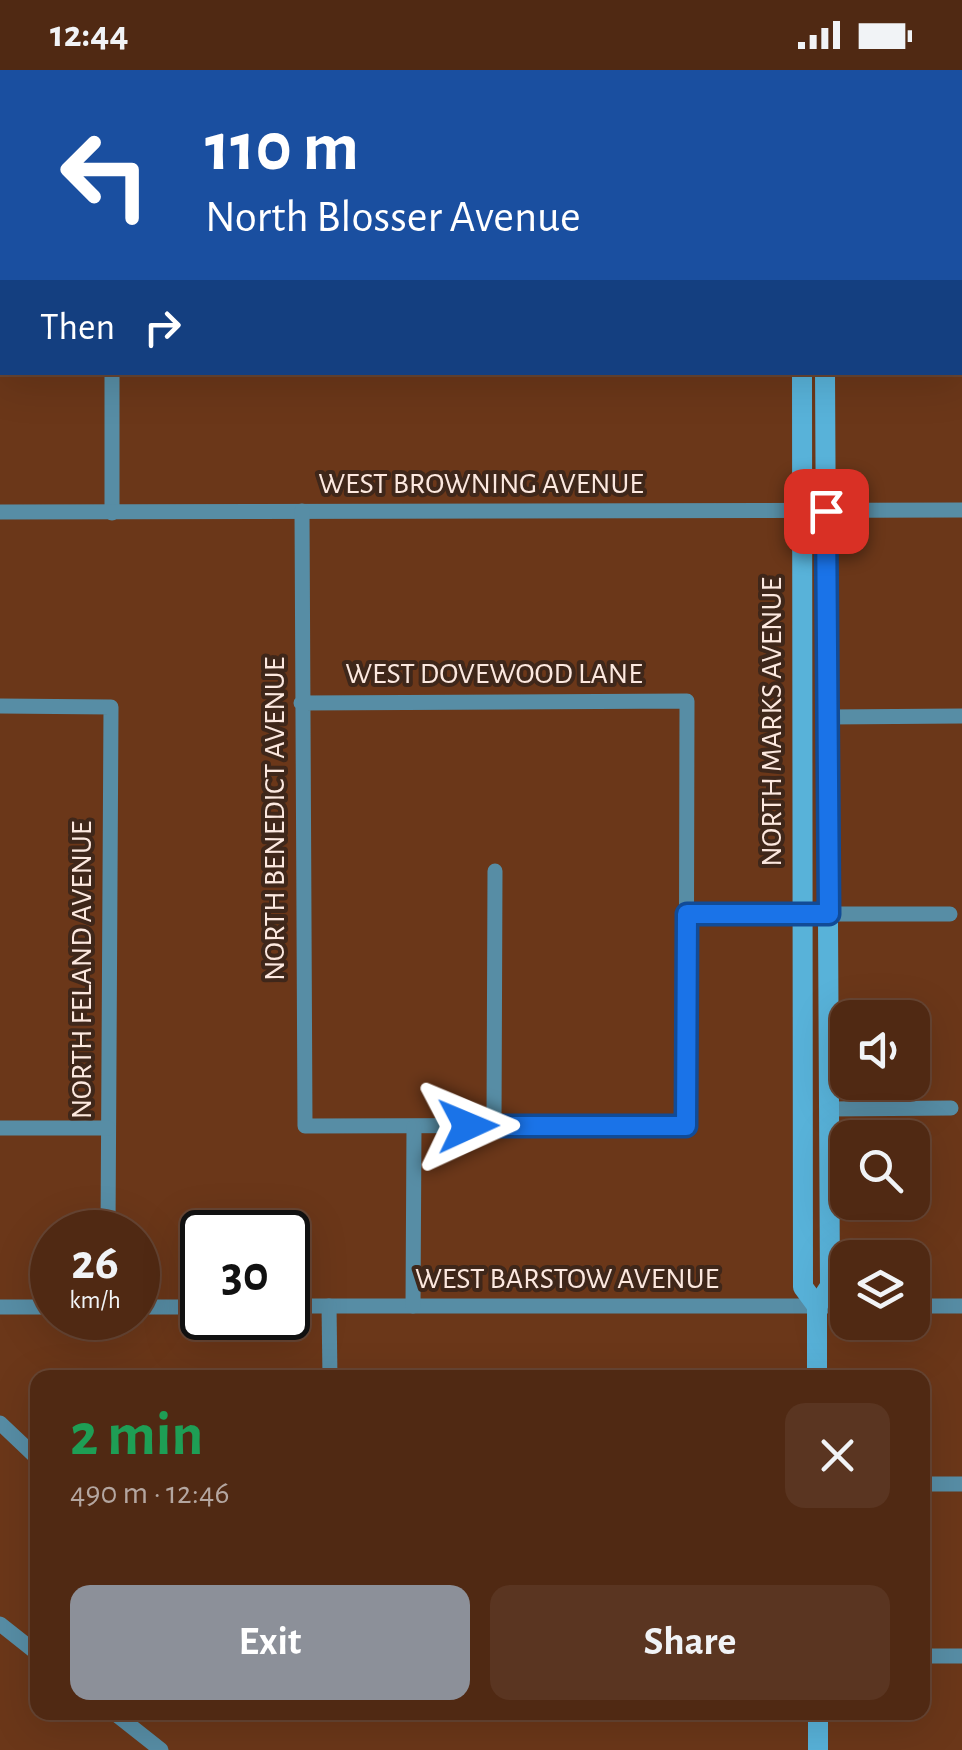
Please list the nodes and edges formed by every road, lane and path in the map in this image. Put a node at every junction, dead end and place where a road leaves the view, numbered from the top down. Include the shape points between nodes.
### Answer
1 (112, 375) edge
2 (802, 375) edge
3 (825, 375) edge
4 (962, 510) edge
5 (302, 511) junction
6 (802, 511) junction
7 (826, 511) junction
8 (0, 512) edge
9 (112, 513) junction
10 (302, 702) junction
11 (0, 706) edge
12 (962, 716) edge
13 (828, 717) junction
14 (495, 871) dead end
15 (687, 914) junction
16 (801, 914) junction
17 (829, 914) junction
18 (950, 914) dead end
19 (830, 1108) junction
20 (952, 1108) dead end
21 (494, 1126) junction
22 (414, 1127) junction
23 (0, 1128) edge
24 (108, 1128) junction
25 (108, 1210) edge
26 (310, 1306) edge
27 (329, 1306) junction
28 (413, 1306) junction
29 (817, 1306) junction
30 (830, 1306) edge
31 (930, 1306) edge
32 (962, 1306) edge
33 (0, 1307) edge
34 (30, 1307) edge
35 (330, 1370) edge
36 (817, 1370) edge
37 (0, 1423) edge
38 (30, 1452) edge
39 (930, 1484) edge
40 (962, 1484) edge
41 (0, 1624) edge
42 (30, 1648) edge
43 (930, 1656) edge
44 (962, 1656) edge
45 (123, 1720) edge
46 (818, 1720) edge
47 (161, 1750) edge
48 (818, 1750) edge

1 - 9 street
2 - 6 main road, NORTH MARKS AVENUE
3 - 7 main road, NORTH MARKS AVENUE
4 - 7 street, WEST BROWNING AVENUE
5 - 6 street, WEST BROWNING AVENUE
5 - 9 street, WEST BROWNING AVENUE
5 - 10 street, NORTH BENEDICT AVENUE
6 - 7 street, WEST BROWNING AVENUE
6 - 16 main road, NORTH MARKS AVENUE
7 - 13 main road, NORTH MARKS AVENUE
8 - 9 street, WEST BROWNING AVENUE
10 - 15 street, WEST DOVEWOOD LANE via 687,701
10 - 22 street, NORTH BENEDICT AVENUE via 305,1126
11 - 24 street, NORTH FELAND AVENUE via 111,707
12 - 13 street
13 - 17 main road, NORTH MARKS AVENUE
14 - 21 street
15 - 16 street
15 - 21 street via 686,1126
16 - 17 street
16 - 29 main road, NORTH MARKS AVENUE via 803,1286
17 - 18 street
17 - 19 main road, NORTH MARKS AVENUE
19 - 20 street
19 - 29 main road, NORTH MARKS AVENUE via 830,1286
21 - 22 street
22 - 28 street
23 - 24 street
24 - 25 street, NORTH FELAND AVENUE
26 - 27 street, WEST BARSTOW AVENUE
27 - 28 street, WEST BARSTOW AVENUE
27 - 35 street
28 - 29 street, WEST BARSTOW AVENUE
29 - 30 street, WEST BARSTOW AVENUE
29 - 36 main road, NORTH MARKS AVENUE
31 - 32 street
33 - 34 street
37 - 38 street
39 - 40 street
41 - 42 street
43 - 44 street
45 - 47 street
46 - 48 main road

